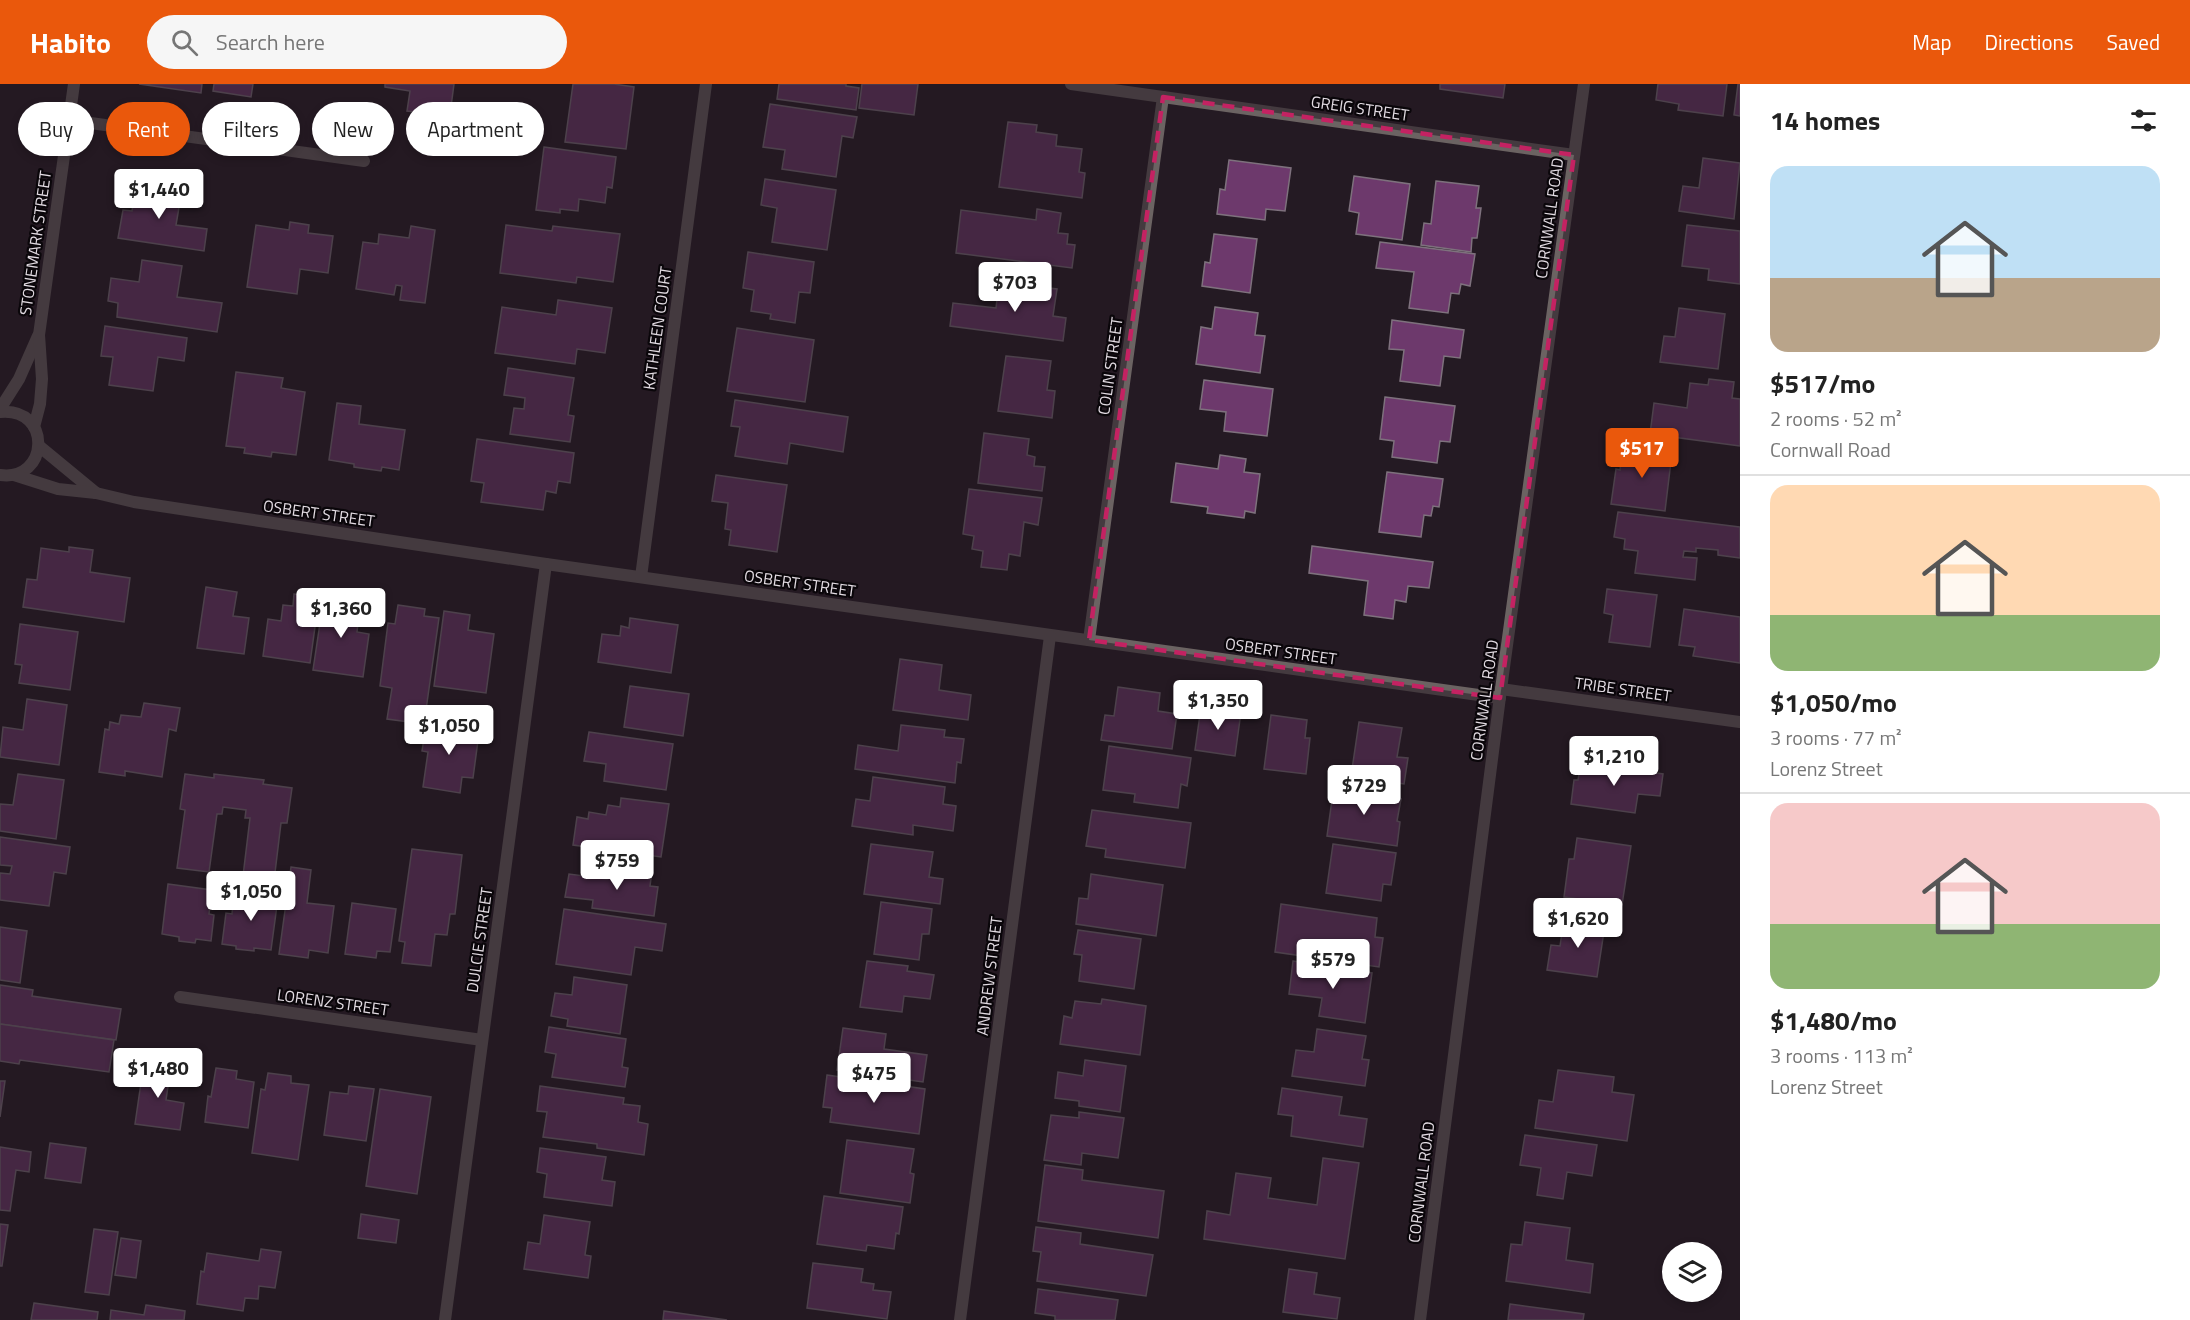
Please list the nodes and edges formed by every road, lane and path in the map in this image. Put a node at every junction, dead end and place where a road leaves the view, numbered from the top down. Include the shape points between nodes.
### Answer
1 (74, 84) edge
2 (706, 84) edge
3 (1071, 84) edge
4 (1584, 84) edge
5 (1163, 97) junction
6 (72, 102) edge
7 (94, 123) edge
8 (1574, 155) junction
9 (64, 156) edge
10 (364, 161) dead end
11 (39, 335) junction
12 (0, 411) edge
13 (34, 427) junction
14 (39, 446) junction
15 (5, 477) edge
16 (96, 493) junction
17 (546, 564) junction
18 (641, 577) junction
19 (1050, 636) junction
20 (1089, 640) junction
21 (1501, 694) junction
22 (1740, 722) edge
23 (180, 997) dead end
24 (482, 1040) junction
25 (445, 1320) edge
26 (960, 1320) edge
27 (1420, 1320) edge

1 - 6 street, STONEMARK STREET
2 - 18 street, KATHLEEN COURT
3 - 5 street, GREIG STREET
4 - 8 street, CORNWALL ROAD
5 - 8 street, GREIG STREET
5 - 20 street, COLIN STREET
7 - 10 street
8 - 21 street, CORNWALL ROAD
9 - 11 street, STONEMARK STREET
11 - 12 street, STONEMARK STREET via 20,379
11 - 13 street, STONEMARK STREET via 42,379
12 - 13 street via 18,413
13 - 14 street
14 - 15 street via 31,465
14 - 16 street, OSBERT STREET
15 - 16 street, OSBERT STREET
16 - 17 street, OSBERT STREET
17 - 18 street, OSBERT STREET
17 - 24 street, DULCIE STREET
18 - 19 street, OSBERT STREET
19 - 20 street, OSBERT STREET
19 - 26 street, ANDREW STREET
20 - 21 street, OSBERT STREET
21 - 22 street, TRIBE STREET
21 - 27 street, CORNWALL ROAD
23 - 24 street, LORENZ STREET
24 - 25 street, DULCIE STREET

